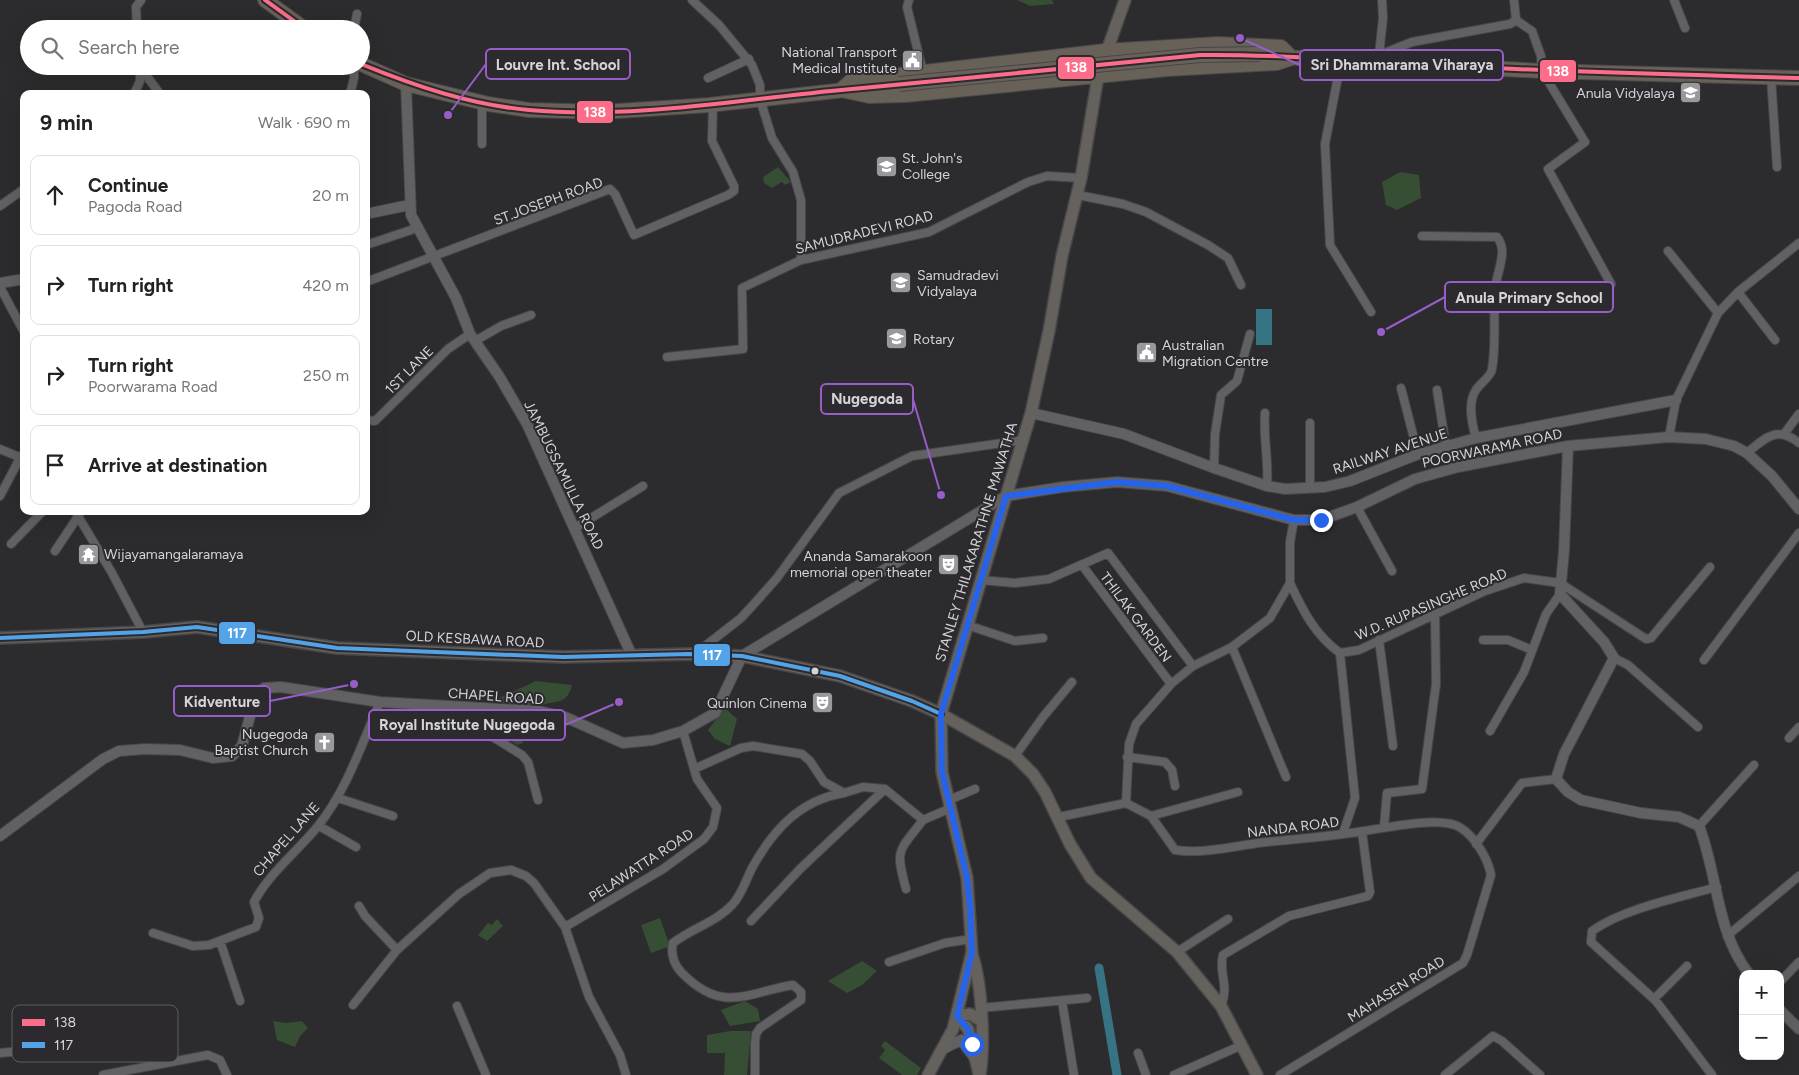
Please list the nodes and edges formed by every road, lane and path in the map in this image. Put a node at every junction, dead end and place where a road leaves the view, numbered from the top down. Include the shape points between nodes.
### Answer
1 (142, 0) edge
2 (264, 0) edge
3 (692, 0) edge
4 (909, 0) edge
5 (1125, 0) edge
6 (1382, 0) edge
7 (1514, 0) edge
8 (1674, 0) edge
9 (357, 14) dead end
10 (137, 20) edge
11 (292, 20) edge
12 (356, 20) edge
13 (1516, 20) junction
14 (1686, 28) dead end
15 (1107, 47) junction
16 (1166, 47) junction
17 (1379, 55) junction
18 (1055, 58) junction
19 (1292, 58) junction
20 (749, 59) junction
21 (1341, 61) junction
22 (1364, 62) junction
23 (370, 68) edge
24 (1168, 69) junction
25 (1542, 71) junction
26 (924, 72) junction
27 (140, 75) edge
28 (146, 75) edge
29 (354, 75) edge
30 (1098, 76) junction
31 (708, 78) dead end
32 (1771, 78) junction
33 (1799, 78) edge
34 (1059, 81) junction
35 (406, 84) junction
36 (136, 90) edge
37 (157, 90) edge
38 (351, 90) edge
39 (841, 90) junction
40 (760, 99) junction
41 (482, 102) junction
42 (713, 105) junction
43 (482, 144) dead end
44 (1777, 167) dead end
45 (1081, 178) junction
46 (20, 193) edge
47 (1078, 195) junction
48 (409, 205) junction
49 (0, 206) edge
50 (370, 213) edge
51 (417, 228) junction
52 (1422, 236) dead end
53 (1799, 243) edge
54 (370, 245) edge
55 (1668, 251) dead end
56 (434, 256) junction
57 (801, 260) junction
58 (20, 280) edge
59 (370, 280) edge
60 (0, 283) edge
61 (1611, 284) dead end
62 (1241, 285) dead end
63 (0, 287) edge
64 (1738, 292) junction
65 (1371, 312) dead end
66 (1718, 313) junction
67 (531, 315) dead end
68 (20, 324) edge
69 (1250, 334) dead end
70 (472, 338) junction
71 (1775, 340) dead end
72 (667, 357) dead end
73 (1400, 388) dead end
74 (1437, 390) dead end
75 (1676, 400) junction
76 (1031, 413) junction
77 (1265, 413) dead end
78 (1799, 414) edge
79 (370, 420) edge
80 (1310, 423) dead end
81 (1784, 434) junction
82 (1669, 436) junction
83 (1476, 438) junction
84 (1023, 440) junction
85 (1799, 444) edge
86 (1446, 446) junction
87 (1568, 446) junction
88 (0, 448) edge
89 (1747, 453) junction
90 (1418, 454) junction
91 (20, 456) edge
92 (20, 461) edge
93 (1214, 468) junction
94 (643, 486) dead end
95 (1267, 486) junction
96 (1310, 488) junction
97 (0, 496) edge
98 (1006, 496) junction
99 (1357, 507) junction
100 (1799, 509) edge
101 (39, 515) edge
102 (76, 515) edge
103 (78, 515) edge
104 (1294, 520) junction
105 (575, 528) junction
106 (1799, 532) edge
107 (11, 544) dead end
108 (55, 551) dead end
109 (1082, 565) junction
110 (1710, 567) dead end
111 (1392, 571) dead end
112 (980, 580) junction
113 (1290, 583) junction
114 (1560, 583) junction
115 (1560, 594) junction
116 (1435, 613) junction
117 (966, 625) junction
118 (142, 632) junction
119 (0, 638) edge
120 (1043, 638) dead end
121 (1379, 640) junction
122 (1483, 640) dead end
123 (1232, 647) junction
124 (1532, 650) junction
125 (1340, 653) junction
126 (694, 654) junction
127 (632, 656) junction
128 (742, 656) junction
129 (1614, 658) junction
130 (1704, 660) dead end
131 (1193, 666) junction
132 (1072, 682) dead end
133 (1170, 684) junction
134 (380, 702) junction
135 (427, 705) junction
136 (941, 714) junction
137 (1698, 727) dead end
138 (1799, 727) edge
139 (682, 731) junction
140 (1490, 731) dead end
141 (1789, 738) dead end
142 (1393, 746) dead end
143 (1015, 756) junction
144 (1128, 757) junction
145 (1754, 765) dead end
146 (694, 769) junction
147 (1286, 777) dead end
148 (1556, 779) junction
149 (1175, 786) dead end
150 (885, 789) junction
151 (975, 789) dead end
152 (1238, 792) dead end
153 (844, 793) junction
154 (338, 798) junction
155 (538, 800) dead end
156 (1126, 803) junction
157 (950, 804) junction
158 (393, 816) dead end
159 (1151, 816) junction
160 (1058, 817) junction
161 (923, 820) junction
162 (319, 826) junction
163 (1700, 826) junction
164 (1384, 827) junction
165 (1362, 832) junction
166 (1343, 833) junction
167 (0, 836) edge
168 (1476, 844) junction
169 (356, 848) dead end
170 (1489, 864) joint
171 (1799, 876) edge
172 (1717, 887) junction
173 (906, 889) dead end
174 (359, 906) dead end
175 (1228, 919) dead end
176 (751, 921) dead end
177 (565, 927) junction
178 (153, 933) dead end
179 (1727, 936) junction
180 (971, 939) junction
181 (220, 941) junction
182 (397, 950) junction
183 (972, 952) junction
184 (1176, 952) junction
185 (889, 962) dead end
186 (1799, 962) edge
187 (1687, 966) dead end
188 (1747, 970) edge
189 (1784, 978) edge
190 (1087, 998) dead end
191 (1654, 999) junction
192 (240, 1001) dead end
193 (1062, 1001) junction
194 (353, 1005) dead end
195 (457, 1006) dead end
196 (1221, 1006) junction
197 (980, 1014) junction
198 (1784, 1014) edge
199 (957, 1016) junction
200 (1799, 1029) edge
201 (1240, 1046) junction
202 (943, 1049) junction
203 (1138, 1053) dead end
204 (974, 1057) junction
205 (178, 1061) edge
206 (171, 1062) edge
207 (103, 1075) edge
208 (227, 1075) edge
209 (486, 1075) edge
210 (626, 1075) edge
211 (755, 1075) edge
212 (928, 1075) edge
213 (980, 1075) edge
214 (1074, 1075) edge
215 (1146, 1075) edge
216 (1174, 1075) edge
217 (1258, 1075) edge
218 (1280, 1075) edge
219 (1445, 1075) edge
220 (1540, 1075) edge
221 (1712, 1075) edge

1 - 10 street via 136,7
2 - 11 highway
3 - 20 street
4 - 26 street via 907,7
5 - 15 main road, STANLEY THILAKARATHNE MAWATHA
6 - 17 street
7 - 13 street
8 - 14 street
9 - 12 street
13 - 17 street via 1496,28 1412,42
13 - 25 street via 1532,31 1541,56
15 - 16 highway
15 - 18 highway
15 - 30 main road, STANLEY THILAKARATHNE MAWATHA
16 - 19 highway via 1218,44 1281,47
16 - 24 highway
17 - 22 street
18 - 26 highway
18 - 34 highway
19 - 21 highway
19 - 24 highway via 1277,63
19 - 39 highway, bridge via 1260,54 1200,56
20 - 31 street
20 - 40 street via 760,85
21 - 22 highway
21 - 65 street via 1325,144 1330,245
22 - 25 highway
23 - 35 highway
24 - 30 highway
25 - 32 highway
25 - 61 street via 1584,142 1548,169
26 - 39 highway via 851,81
27 - 36 street
28 - 37 street
29 - 38 street
30 - 34 highway
30 - 45 main road, STANLEY THILAKARATHNE MAWATHA
32 - 33 highway
32 - 44 street
34 - 39 highway via 894,96 869,96
35 - 41 highway
35 - 48 street, JAMBUGSAMULLA ROAD
39 - 40 highway
40 - 42 highway
40 - 57 street via 772,138 793,172 801,200
41 - 42 highway via 529,110 603,112
41 - 43 street
42 - 56 street, ST.JOSEPH ROAD via 712,141 734,186 734,191 713,203 634,235 610,189
45 - 47 main road, STANLEY THILAKARATHNE MAWATHA
45 - 57 street, SAMUDRADEVI ROAD via 1047,176 1028,182 928,232
46 - 49 street
47 - 62 street via 1146,212 1208,245 1228,258
47 - 76 main road, STANLEY THILAKARATHNE MAWATHA via 1062,256
48 - 50 street
48 - 51 street, JAMBUGSAMULLA ROAD
51 - 54 street
51 - 56 street, JAMBUGSAMULLA ROAD
52 - 83 street via 1497,237 1501,242 1492,371 1475,391 1471,407
53 - 64 street
55 - 66 street
56 - 59 street, ST.JOSEPH ROAD
56 - 70 street, JAMBUGSAMULLA ROAD
57 - 72 street, SAMUDRADEVI ROAD via 744,286 740,291 743,349
58 - 60 street
63 - 68 street
64 - 66 street
64 - 71 street
66 - 75 street
67 - 70 street
69 - 93 street via 1238,381 1222,395 1215,434
70 - 79 street, 1ST LANE via 448,349 375,421
70 - 105 street, JAMBUGSAMULLA ROAD via 527,424
73 - 90 street
74 - 86 street
75 - 82 street
75 - 83 street, RAILWAY AVENUE
76 - 84 main road, STANLEY THILAKARATHNE MAWATHA
76 - 93 street, RAILWAY AVENUE via 1124,434
77 - 95 street
78 - 81 street
80 - 96 street
81 - 85 street
81 - 89 street via 1765,438
82 - 87 street, POORWARAMA ROAD
82 - 89 street, POORWARAMA ROAD via 1706,439
83 - 86 street, RAILWAY AVENUE
84 - 98 main road, STANLEY THILAKARATHNE MAWATHA
84 - 126 street via 912,456 839,493 753,606
86 - 90 street, RAILWAY AVENUE
87 - 99 street, POORWARAMA ROAD via 1458,467 1415,479
87 - 114 street
88 - 91 street
89 - 100 street via 1772,476
90 - 96 street, RAILWAY AVENUE via 1350,481
92 - 97 street
93 - 95 street, RAILWAY AVENUE
94 - 105 street
95 - 96 street, RAILWAY AVENUE
98 - 104 street, POORWARAMA ROAD via 1117,482 1167,486
98 - 112 main road, STANLEY THILAKARATHNE MAWATHA
98 - 128 street
99 - 104 street, POORWARAMA ROAD via 1321,520
99 - 111 street
101 - 107 street
102 - 108 street
103 - 118 street
104 - 113 street via 1290,542
105 - 127 street, JAMBUGSAMULLA ROAD
106 - 130 street
109 - 112 street via 1049,579 1015,583
109 - 131 street via 1108,553
109 - 133 street, THILAK GARDEN
110 - 114 street via 1651,638 1646,639
112 - 117 main road, STANLEY THILAKARATHNE MAWATHA
113 - 123 street via 1270,618
113 - 125 street via 1308,621 1326,644
114 - 115 street
114 - 116 street, W.D. RUPASINGHE ROAD via 1524,578
115 - 124 street via 1546,614
115 - 129 street via 1604,642
116 - 121 street, W.D. RUPASINGHE ROAD
116 - 164 street via 1436,684 1422,789 1388,793
117 - 120 street via 1015,641
117 - 136 main road, STANLEY THILAKARATHNE MAWATHA
118 - 119 main road, OLD KESBAWA ROAD
118 - 127 main road, OLD KESBAWA ROAD via 197,627 337,648 563,657
121 - 125 street, W.D. RUPASINGHE ROAD via 1359,650
121 - 142 street
122 - 124 street via 1508,640
123 - 131 street
123 - 147 street
124 - 140 street via 1524,672
125 - 166 street via 1355,798
126 - 127 main road, OLD KESBAWA ROAD
126 - 128 main road, OLD KESBAWA ROAD
128 - 136 main road, OLD KESBAWA ROAD via 840,676
128 - 139 street, CHAPEL ROAD via 715,713
129 - 137 street via 1628,665
129 - 148 street via 1564,754
131 - 133 street
132 - 143 street
133 - 144 street via 1136,724 1128,744
134 - 135 street, CHAPEL ROAD
134 - 154 street, CHAPEL LANE
134 - 167 street via 281,687 264,688 253,705 242,746 232,756 213,758 180,750 119,750
135 - 139 street, CHAPEL ROAD via 538,711 565,717 624,744
135 - 155 street via 462,718 522,755 528,762
136 - 143 main road, OLD KESBAWA ROAD
136 - 157 main road, STANLEY THILAKARATHNE MAWATHA via 942,772
138 - 141 street
139 - 146 street, PELAWATTA ROAD
143 - 160 main road, OLD KESBAWA ROAD via 1046,792
144 - 149 street via 1165,762 1172,770
144 - 156 street
145 - 163 street
146 - 153 street via 753,746 802,754 824,782
146 - 177 street, PELAWATTA ROAD via 717,808 714,827 704,839 663,868
148 - 163 street via 1580,800 1679,817
148 - 168 street via 1522,783
150 - 153 street via 863,787
150 - 161 street
150 - 176 street via 800,868
151 - 157 street
152 - 159 street
153 - 211 street via 814,801 797,812 762,851 733,904 673,943 673,958 682,973 698,988 714,995 742,998 794,985 801,992 801,1000 756,1034
154 - 158 street
154 - 162 street, CHAPEL LANE
156 - 159 street, NANDA ROAD
156 - 160 street
157 - 161 street
157 - 180 main road, STANLEY THILAKARATHNE MAWATHA via 967,878
159 - 166 street, NANDA ROAD via 1175,850 1184,852
160 - 184 main road, OLD KESBAWA ROAD via 1091,878
161 - 173 street via 899,855
162 - 169 street
162 - 181 street, CHAPEL LANE via 262,886 254,902 259,918 256,927
163 - 172 street
164 - 165 street, NANDA ROAD
164 - 168 street, NANDA ROAD via 1440,824 1460,828
165 - 166 street, NANDA ROAD
165 - 196 street via 1368,896 1289,916 1222,955 1220,966 1226,986
168 - 170 street, NANDA ROAD
170 - 218 street, MAHASEN ROAD via 1491,875 1463,963
171 - 179 street
172 - 179 street
172 - 191 street via 1642,909 1601,925 1592,932 1591,942
174 - 182 street
175 - 184 street
177 - 182 street via 526,876 500,870 459,894
177 - 210 street via 589,997 620,1055
178 - 181 street, CHAPEL LANE via 192,946
179 - 188 street
180 - 183 main road, STANLEY THILAKARATHNE MAWATHA
180 - 185 street via 944,943
181 - 192 street
182 - 194 street
183 - 197 main road via 976,963
183 - 199 main road, STANLEY THILAKARATHNE MAWATHA
184 - 196 main road, OLD KESBAWA ROAD
186 - 189 street
187 - 191 street
190 - 193 street
191 - 221 street
193 - 197 street
193 - 214 street
195 - 209 street
196 - 201 main road, OLD KESBAWA ROAD
197 - 199 main road
197 - 213 main road via 983,1058
198 - 200 street
199 - 202 main road, STANLEY THILAKARATHNE MAWATHA
199 - 204 main road via 968,1029
201 - 216 street
201 - 217 main road, OLD KESBAWA ROAD
202 - 204 street via 960,1040
202 - 212 main road, STANLEY THILAKARATHNE MAWATHA
203 - 215 street
204 - 213 main road
205 - 208 street via 208,1055 220,1060
206 - 207 street
219 - 220 street via 1493,1036

